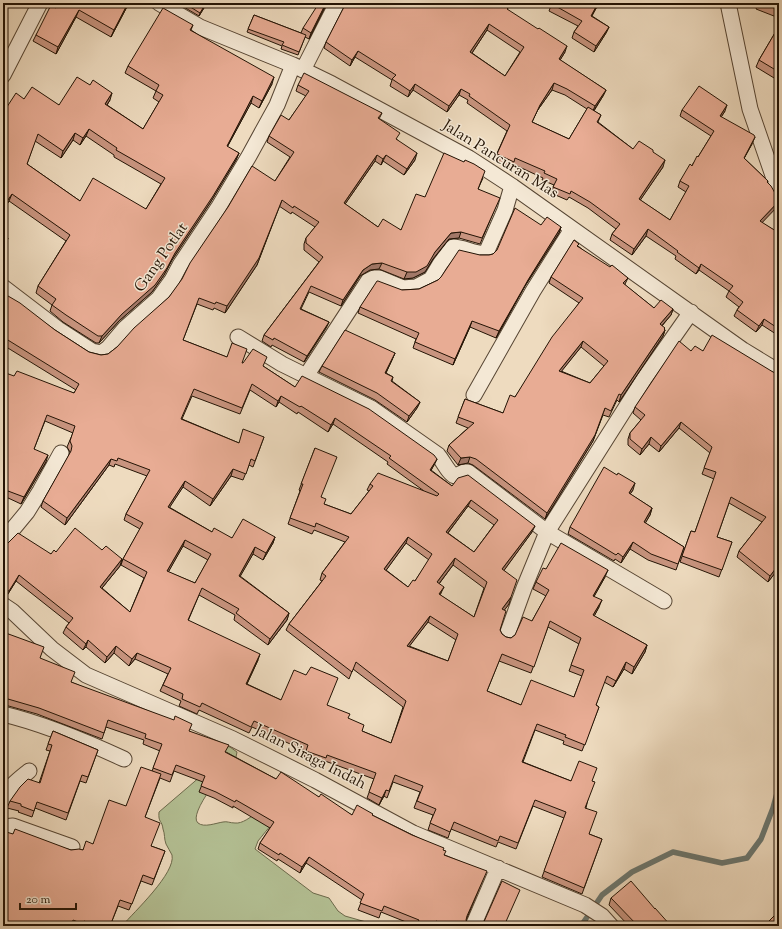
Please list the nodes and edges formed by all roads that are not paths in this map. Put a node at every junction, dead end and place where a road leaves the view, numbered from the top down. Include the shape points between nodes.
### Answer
1 (40, 3) edge
2 (159, 3) edge
3 (337, 3) edge
4 (728, 3) edge
5 (298, 68) junction
6 (3, 75) edge
7 (512, 186) junction
8 (779, 193) edge
9 (572, 229) junction
10 (3, 287) edge
11 (691, 312) junction
12 (238, 337) dead end
13 (779, 372) edge
14 (306, 376) junction
15 (474, 395) dead end
16 (61, 453) dead end
17 (547, 532) junction
18 (3, 540) edge
19 (664, 601) dead end
20 (3, 605) edge
21 (507, 635) dead end
22 (3, 714) edge
23 (124, 759) dead end
24 (29, 771) dead end
25 (3, 800) edge
26 (3, 827) edge
27 (72, 847) dead end
28 (498, 868) junction
29 (604, 922) edge
30 (473, 926) edge

1 - 6 street
2 - 5 street, Jalan Pancuran Mas via 200,27
3 - 5 street, Gang Potlat
4 - 8 street via 750,109
5 - 7 street, Jalan Pancuran Mas via 462,155
5 - 10 street, Gang Potlat via 249,156 172,280 159,298 125,328 108,348 101,353 92,351
7 - 9 street, Jalan Pancuran Mas
7 - 14 street via 505,210 486,252 482,254 464,248 453,248 431,279 416,287 403,288 379,278 368,282
9 - 11 street, Jalan Pancuran Mas
9 - 15 street via 533,291
11 - 13 street, Jalan Pancuran Mas
11 - 17 street via 644,379
12 - 14 street
14 - 17 street via 371,408 438,455 451,475 468,472
16 - 18 street via 27,512
17 - 19 street
17 - 21 street
20 - 28 street, Jalan Siraga Indah via 52,649 86,675 239,743 315,780 413,833
22 - 23 street via 60,732
24 - 25 street via 14,783
26 - 27 street via 13,826
28 - 29 street, Jalan Siraga Indah via 586,905
28 - 30 street

